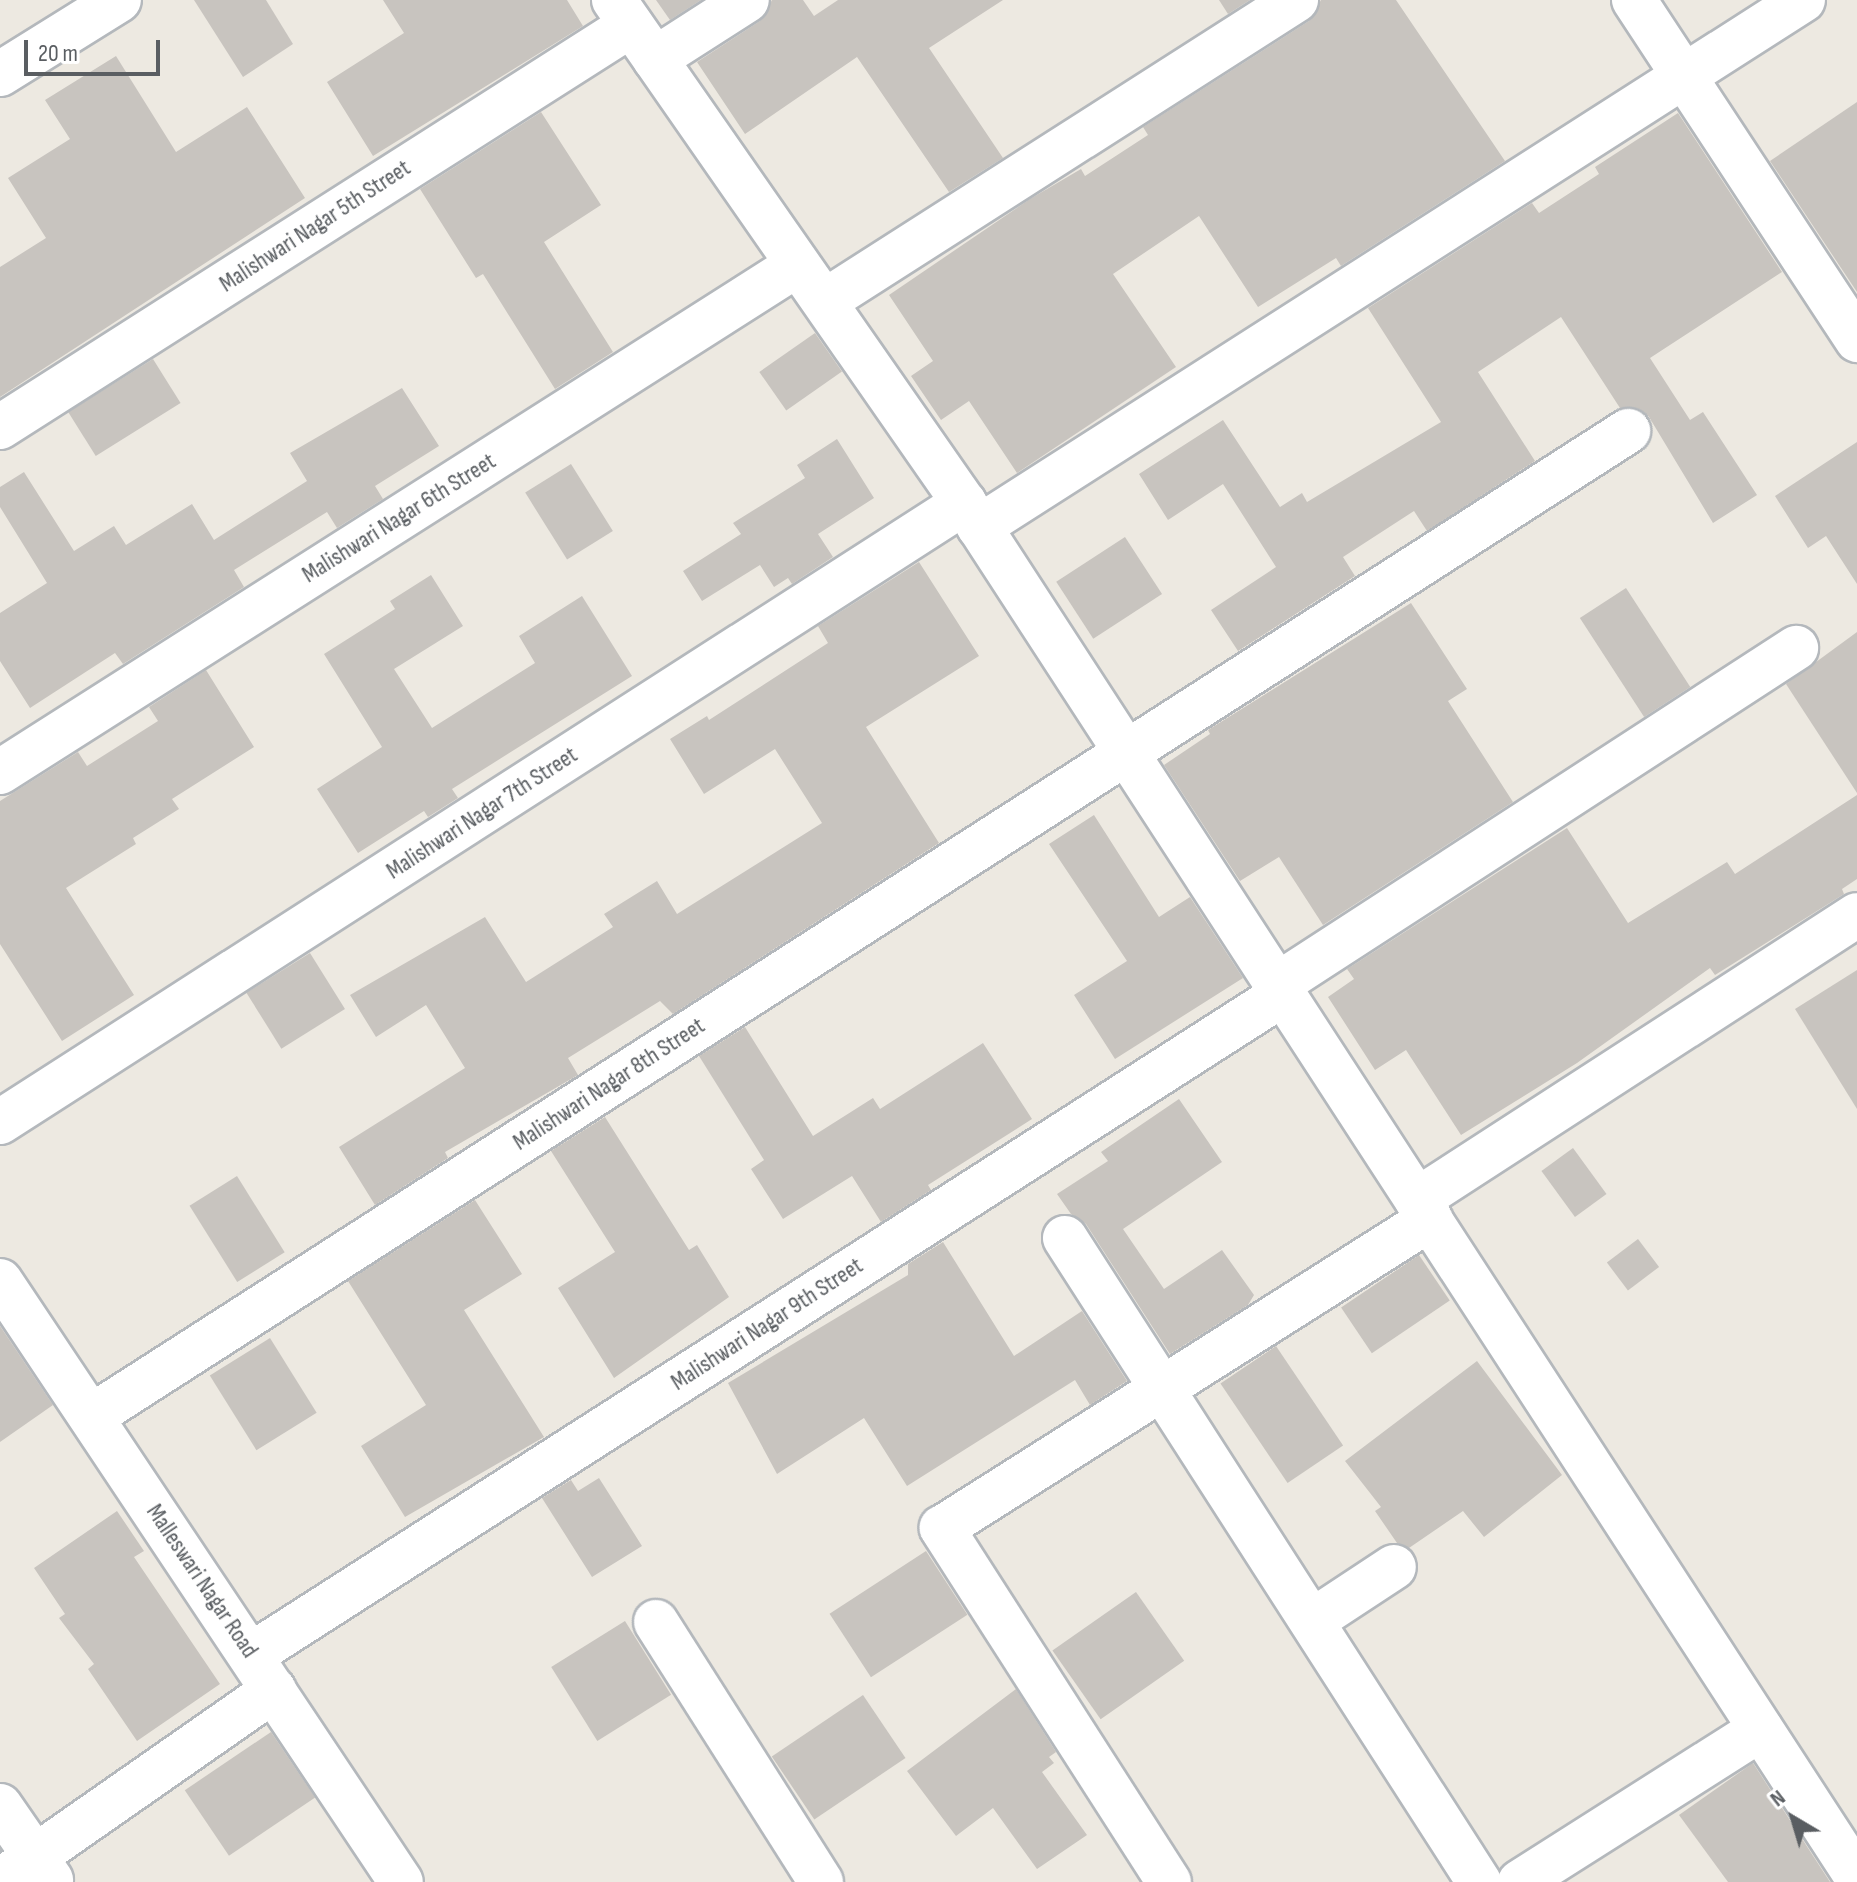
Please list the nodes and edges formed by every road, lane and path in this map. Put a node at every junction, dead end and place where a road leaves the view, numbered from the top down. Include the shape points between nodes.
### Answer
1 (119, 0) edge
2 (747, 0) edge
3 (1296, 0) edge
4 (1634, 0) edge
5 (1803, 0) edge
6 (633, 28) edge
7 (0, 74) edge
8 (1683, 77) junction
9 (797, 265) junction
10 (825, 301) junction
11 (1857, 340) edge
12 (0, 427) edge
13 (1628, 431) dead end
14 (972, 515) junction
15 (1796, 648) dead end
16 (1127, 753) junction
17 (0, 772) edge
18 (1857, 915) edge
19 (1280, 990) junction
20 (0, 1122) edge
21 (1423, 1210) junction
22 (1065, 1238) dead end
23 (0, 1281) edge
24 (1162, 1389) junction
25 (92, 1416) junction
26 (1394, 1567) dead end
27 (1312, 1621) junction
28 (656, 1622) dead end
29 (262, 1672) junction
30 (1761, 1729) junction
31 (0, 1806) edge
32 (29, 1873) edge
33 (1857, 1877) edge
34 (401, 1882) edge
35 (821, 1882) edge
36 (1169, 1882) edge
37 (1479, 1882) edge
38 (1520, 1882) edge

1 - 7 street
2 - 6 street, Malishwari Nagar 5th Street
3 - 10 street
4 - 8 street
5 - 8 street, Malishwari Nagar 7th Street
6 - 9 street
6 - 12 street, Malishwari Nagar 5th Street
8 - 11 street
8 - 14 street, Malishwari Nagar 7th Street
9 - 10 street
9 - 17 street, Malishwari Nagar 6th Street
10 - 14 street
13 - 16 street, Malishwari Nagar 8th Street
14 - 16 street
14 - 20 street, Malishwari Nagar 7th Street
15 - 19 street, Malishwari Nagar 9th Street
16 - 19 street
16 - 25 street, Malishwari Nagar 8th Street
18 - 21 street
19 - 21 street
19 - 29 street, Malishwari Nagar 9th Street
21 - 24 street
21 - 30 street
22 - 24 street
23 - 25 street, Malleswari Nagar Road
24 - 27 street
24 - 36 street via 942,1528
25 - 29 street, Malleswari Nagar Road
26 - 27 street
27 - 37 street
28 - 35 street
29 - 32 street, Malishwari Nagar 9th Street
29 - 34 street, Malleswari Nagar Road
30 - 33 street
30 - 38 street
31 - 32 street

